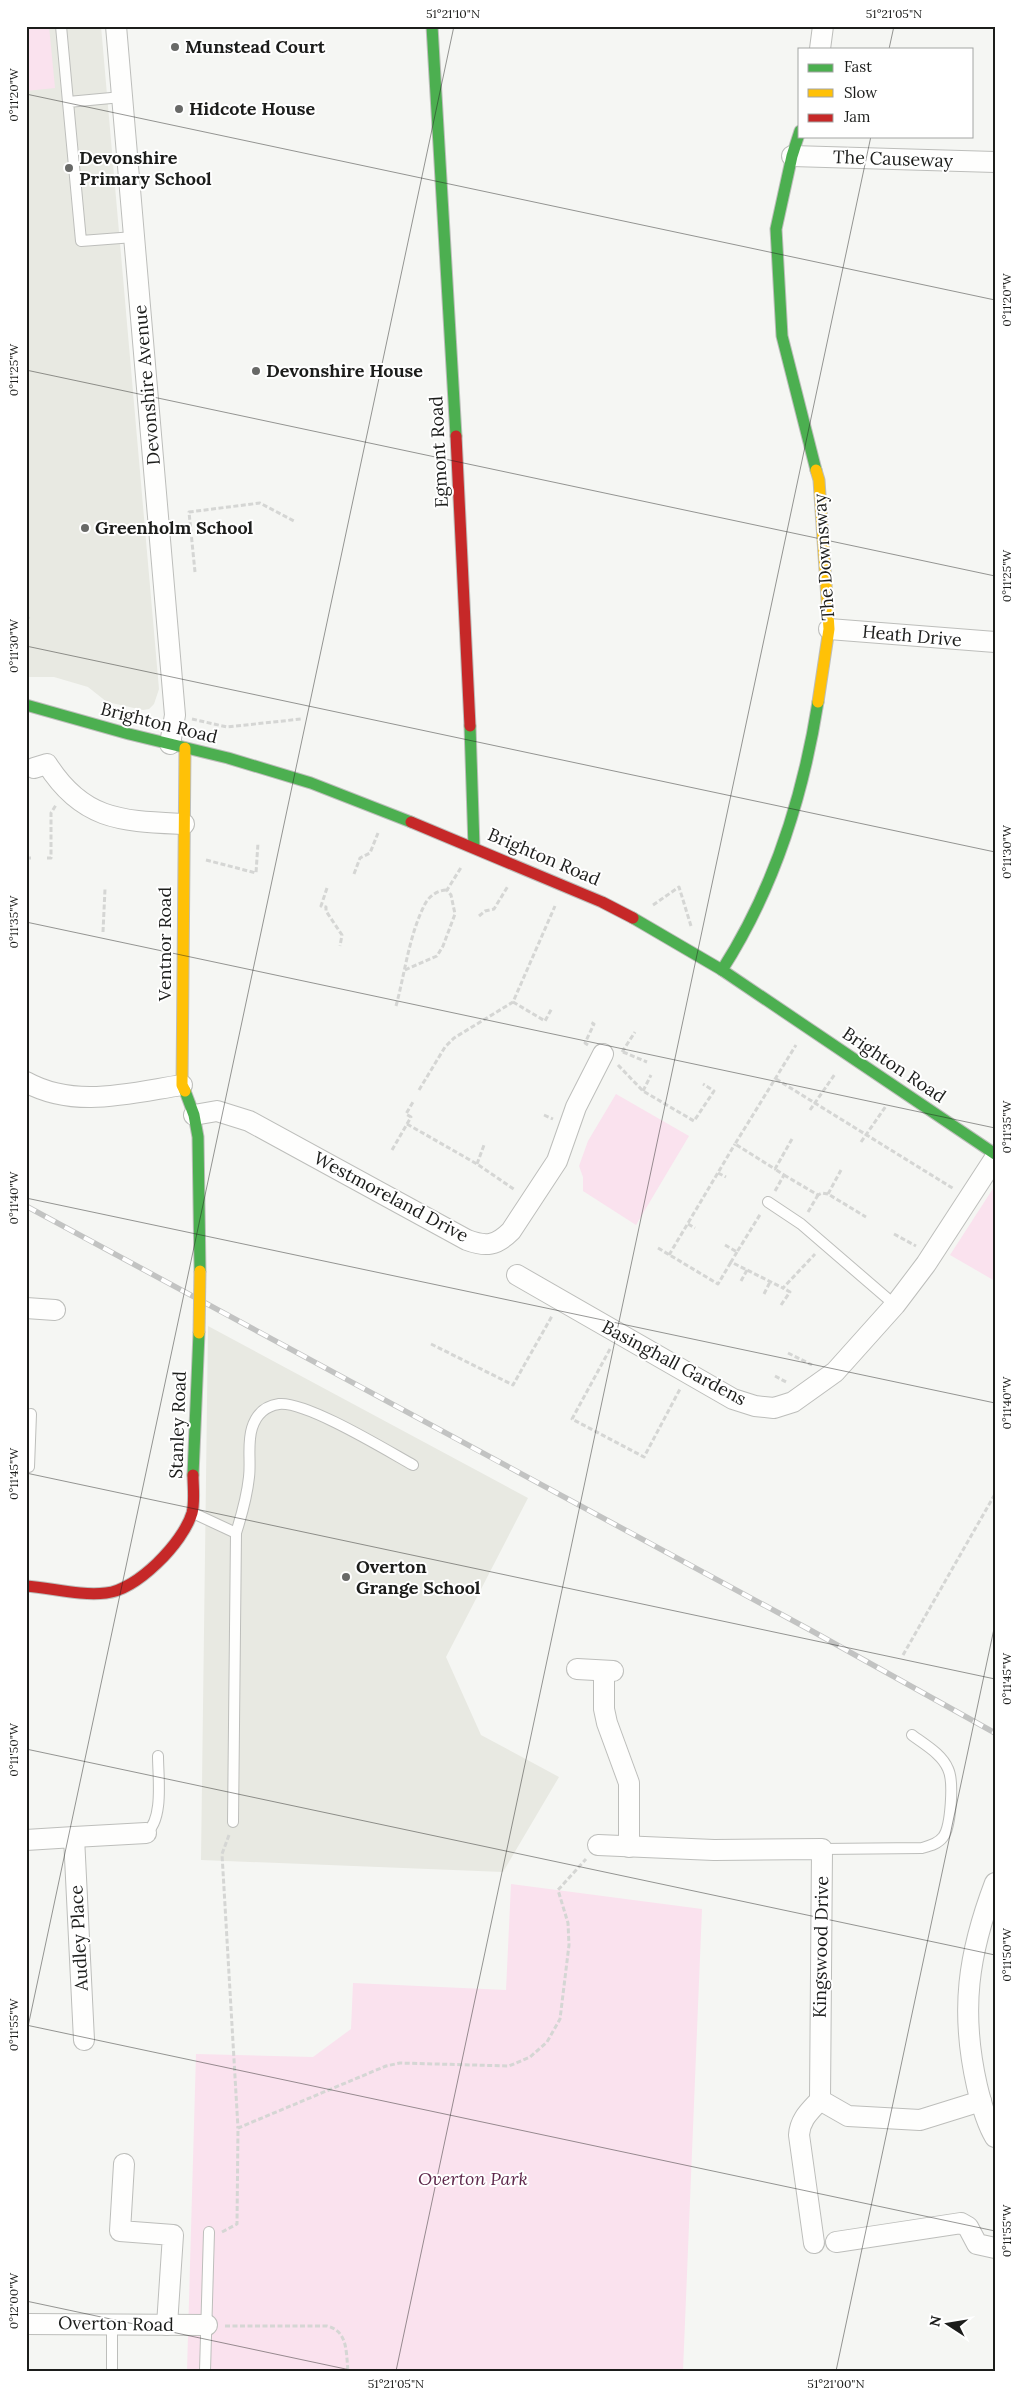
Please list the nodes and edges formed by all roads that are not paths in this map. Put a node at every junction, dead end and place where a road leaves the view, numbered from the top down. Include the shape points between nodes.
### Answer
1 (61, 26) edge
2 (116, 26) edge
3 (432, 26) edge
4 (823, 26) edge
5 (820, 48) edge
6 (122, 97) junction
7 (68, 102) junction
8 (798, 137) edge
9 (792, 156) junction
10 (995, 162) edge
11 (134, 237) junction
12 (829, 629) junction
13 (995, 642) edge
14 (26, 705) edge
15 (177, 746) junction
16 (34, 768) dead end
17 (184, 824) junction
18 (474, 847) junction
19 (722, 970) junction
20 (607, 1056) road end
21 (26, 1082) edge
22 (182, 1085) junction
23 (194, 1115) junction
24 (198, 1137) joint
25 (995, 1154) edge
26 (995, 1158) edge
27 (768, 1202) dead end
28 (518, 1275) dead end
29 (895, 1305) junction
30 (26, 1308) edge
31 (55, 1310) dead end
32 (31, 1414) dead end
33 (413, 1465) dead end
34 (26, 1468) edge
35 (192, 1513) junction
36 (236, 1533) junction
37 (26, 1586) edge
38 (577, 1670) dead end
39 (912, 1735) dead end
40 (158, 1756) dead end
41 (233, 1822) road end
42 (146, 1833) joint
43 (74, 1837) junction
44 (26, 1840) edge
45 (598, 1845) road end
46 (629, 1846) junction
47 (822, 1849) junction
48 (995, 1883) edge
49 (84, 2040) dead end
50 (820, 2100) junction
51 (981, 2101) junction
52 (995, 2137) edge
53 (124, 2164) dead end
54 (209, 2236) road end
55 (836, 2242) dead end
56 (814, 2243) dead end
57 (995, 2248) edge
58 (26, 2324) edge
59 (112, 2324) junction
60 (167, 2325) junction
61 (207, 2325) junction
62 (112, 2371) edge
63 (205, 2371) edge

1 - 7 lane
2 - 6 street, Devonshire Avenue
3 - 18 street, Egmont Road via 467,636
4 - 5 street
6 - 7 lane
6 - 11 street, Devonshire Avenue
7 - 11 lane via 81,241
8 - 9 street, The Downsway
9 - 10 street, The Causeway
9 - 12 street, The Downsway via 776,229 782,336 819,480
11 - 15 street, Devonshire Avenue
12 - 13 street, Heath Drive
12 - 19 street, The Downsway via 812,738 782,849 744,936
14 - 15 street, Brighton Road
15 - 17 street, Ventnor Road
15 - 18 street, Brighton Road via 267,769 386,811
16 - 17 street via 47,764 66,790 99,813 139,822
17 - 22 street, Ventnor Road
18 - 19 street, Brighton Road via 564,884 634,918
19 - 25 street, Brighton Road
20 - 23 street, Westmoreland Drive via 576,1107 557,1161 511,1231 491,1245 479,1244 249,1121 217,1111
21 - 22 street via 51,1093 83,1098
22 - 23 street, Ventnor Road
23 - 24 street, Ventnor Road
24 - 35 street, Stanley Road, bridge via 200,1272
26 - 29 street, Basinghall Gardens
27 - 29 lane via 825,1243
28 - 29 street, Basinghall Gardens via 734,1399 774,1408 793,1402 831,1375
30 - 31 street
32 - 34 lane via 29,1468
33 - 36 lane via 292,1405 267,1408 254,1421 251,1430 248,1484
35 - 36 lane
35 - 37 street, Stanley Road via 171,1549 140,1580 108,1593
36 - 41 lane
38 - 46 street via 609,1671 604,1702 606,1723 629,1783
39 - 47 lane via 942,1759 949,1770 952,1787 943,1837 922,1848
40 - 42 lane via 157,1817
42 - 43 street
43 - 44 street
43 - 49 street, Audley Place
45 - 46 street
46 - 47 street via 714,1850
47 - 50 street, Kingswood Drive
48 - 51 street via 973,1954 966,2015
50 - 51 street via 848,2116 920,2120
50 - 56 street via 805,2117 799,2135
51 - 52 street
53 - 60 street via 120,2231 173,2235
54 - 61 lane
55 - 57 street via 961,2223 968,2227 977,2244
58 - 59 street, Overton Road
59 - 60 street, Overton Road
59 - 62 lane
60 - 61 street, Overton Road
61 - 63 lane

